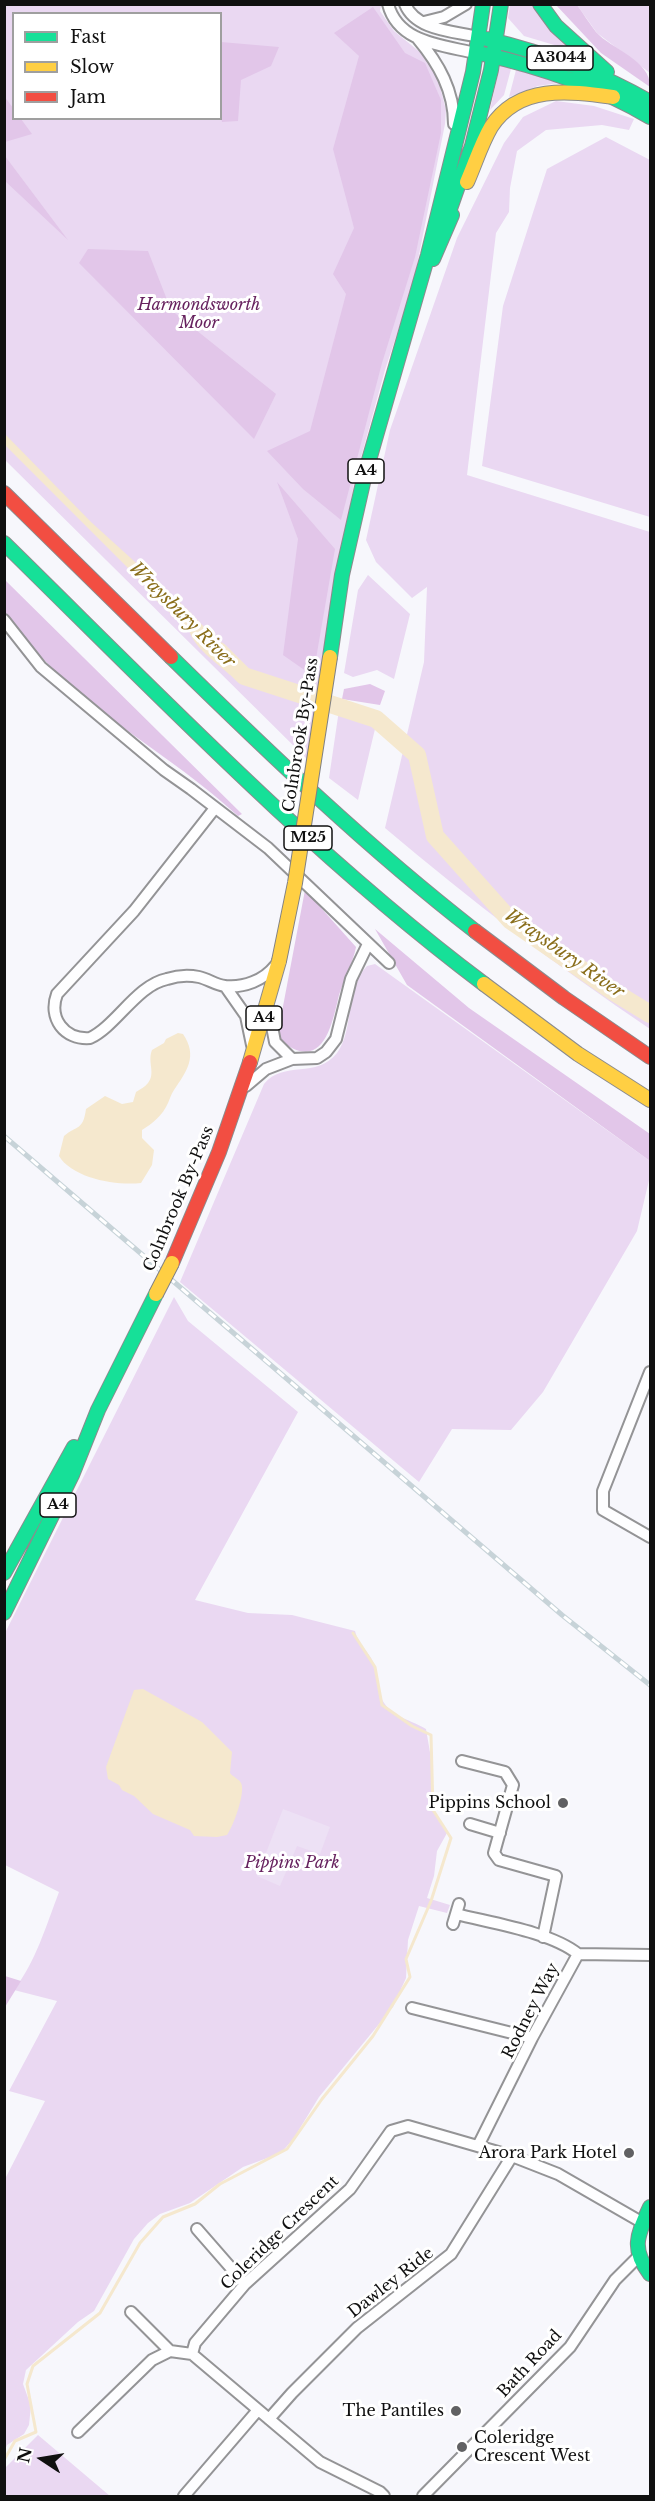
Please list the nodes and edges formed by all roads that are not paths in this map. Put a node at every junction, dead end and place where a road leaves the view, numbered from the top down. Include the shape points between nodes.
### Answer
1 (388, 4) edge
2 (405, 4) edge
3 (466, 4) edge
4 (483, 4) edge
5 (501, 4) edge
6 (540, 4) edge
7 (424, 22) junction
8 (478, 37) junction
9 (418, 39) junction
10 (496, 41) junction
11 (476, 53) junction
12 (493, 56) junction
13 (621, 84) junction
14 (613, 97) junction
15 (651, 102) edge
16 (651, 117) edge
17 (454, 140) junction
18 (419, 289) junction
19 (4, 493) edge
20 (4, 543) edge
21 (4, 620) edge
22 (215, 808) junction
23 (368, 944) junction
24 (279, 961) junction
25 (389, 963) dead end
26 (225, 986) junction
27 (268, 1003) junction
28 (253, 1054) junction
29 (651, 1057) edge
30 (292, 1059) junction
31 (240, 1093) junction
32 (651, 1100) edge
33 (651, 1372) edge
34 (98, 1410) junction
35 (651, 1537) edge
36 (4, 1573) edge
37 (4, 1613) edge
38 (462, 1761) dead end
39 (470, 1824) dead end
40 (500, 1833) junction
41 (456, 1914) dead end
42 (543, 1936) junction
43 (578, 1954) junction
44 (651, 1954) edge
45 (412, 2008) dead end
46 (532, 2038) junction
47 (478, 2146) junction
48 (512, 2156) junction
49 (651, 2207) edge
50 (643, 2223) junction
51 (197, 2229) dead end
52 (638, 2257) junction
53 (651, 2274) edge
54 (245, 2284) junction
55 (131, 2312) dead end
56 (170, 2351) junction
57 (192, 2354) junction
58 (258, 2410) junction
59 (269, 2419) junction
60 (78, 2432) dead end
61 (184, 2496) edge
62 (384, 2496) edge
63 (423, 2496) edge

1 - 9 street via 398,26
2 - 7 street via 411,14
3 - 7 street via 444,17
4 - 8 main road, A4
5 - 10 main road, A4
6 - 13 main road via 575,45
7 - 8 street
8 - 10 main road, A3044
8 - 11 main road, A4
9 - 11 street
9 - 17 street via 433,58 451,96
10 - 12 main road, A4
10 - 13 main road, A3044 via 569,61
11 - 12 main road, A3044
11 - 17 main road, A4
12 - 14 main road, A3044 via 566,76
12 - 18 main road, A4 via 462,178
13 - 15 main road, A3044
14 - 16 main road, A3044
14 - 18 main road via 547,92 522,98 503,112 491,128
17 - 18 main road, A4
18 - 24 main road, Colnbrook By-Pass / A4, bridge via 365,474 342,575 295,883
19 - 29 main road, M25 via 254,738 427,893 584,1013
20 - 32 main road, M25 via 224,760 332,860 448,957 578,1054
21 - 22 street via 41,667
22 - 23 street via 268,848
22 - 26 street via 134,911 57,994 53,1009 66,1033 90,1038 161,980 199,977
23 - 25 street
23 - 30 street via 351,979 336,1039 322,1056
24 - 26 street via 255,981
24 - 27 main road, Colnbrook By-Pass / A4
26 - 28 street via 246,1016
27 - 28 main road, Colnbrook By-Pass / A4
27 - 30 street via 272,1037
28 - 31 main road, Colnbrook By-Pass / A4
30 - 31 street via 262,1071
31 - 34 main road, Colnbrook By-Pass / A4, bridge via 172,1263
33 - 35 street via 601,1503 603,1510
34 - 36 main road, Colnbrook By-Pass / A4 via 59,1470
34 - 37 main road, Colnbrook By-Pass / A4 via 72,1475
38 - 40 street via 505,1772 510,1777 513,1785
39 - 40 street
40 - 42 street via 494,1853 499,1860 556,1876
41 - 42 street
42 - 43 street
43 - 44 street, Rodney Way
43 - 46 street, Rodney Way
45 - 46 street
46 - 47 street, Rodney Way
47 - 48 street, Coleridge Crescent
47 - 54 street, Coleridge Crescent via 408,2126 391,2131 350,2189
48 - 50 street, Coleridge Crescent via 558,2174
48 - 59 street, Dawley Ride via 451,2254 357,2328
49 - 50 main road
50 - 52 main road
51 - 54 street
52 - 53 main road
52 - 63 street, Bath Road via 615,2280 570,2347
54 - 57 street, Coleridge Crescent via 195,2343
55 - 56 street
56 - 57 street
56 - 60 street via 152,2360
57 - 58 street
58 - 59 street
58 - 61 street
59 - 62 street via 320,2462

